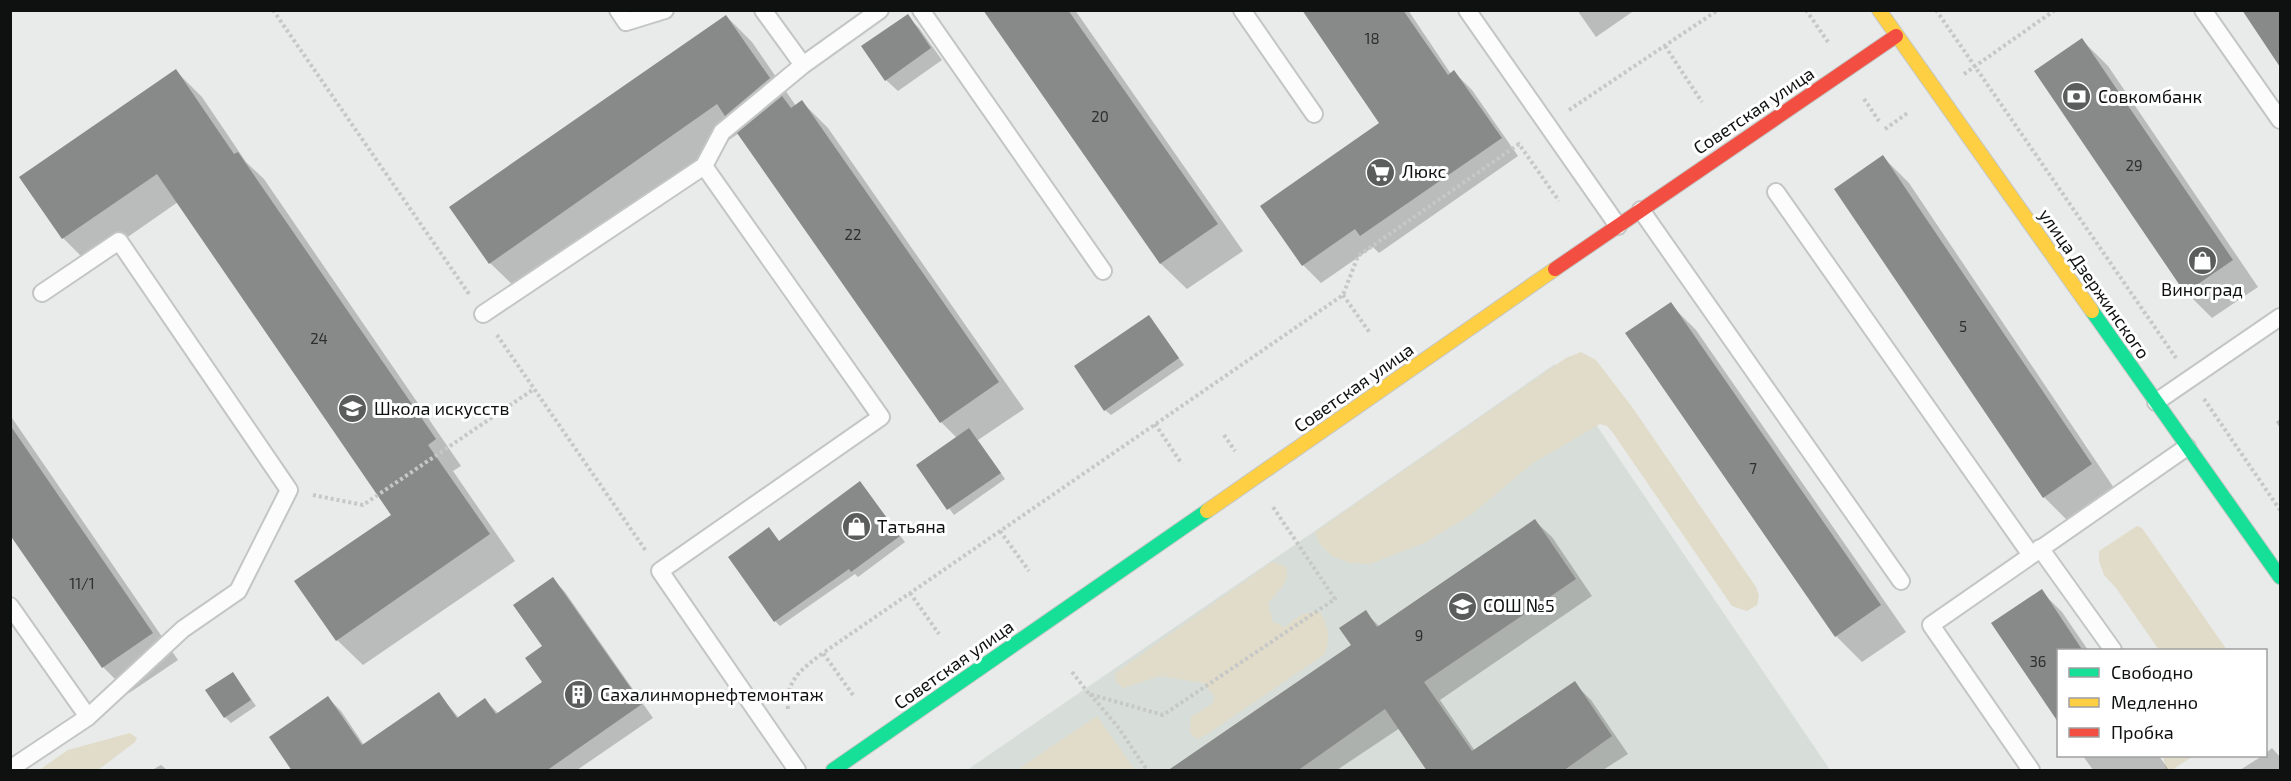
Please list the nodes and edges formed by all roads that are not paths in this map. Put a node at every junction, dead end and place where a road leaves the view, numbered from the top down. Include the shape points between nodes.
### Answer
1 (618, 10) edge
2 (665, 10) edge
3 (763, 10) edge
4 (880, 10) edge
5 (921, 10) edge
6 (1242, 10) edge
7 (1467, 10) edge
8 (1879, 10) edge
9 (2203, 10) edge
10 (1896, 36) junction
11 (803, 65) junction
12 (1314, 114) dead end
13 (2280, 120) edge
14 (704, 166) junction
15 (1776, 192) dead end
16 (1641, 210) junction
17 (1618, 226) junction
18 (1103, 271) dead end
19 (42, 293) dead end
20 (483, 314) dead end
21 (2280, 317) edge
22 (2156, 402) junction
23 (2187, 447) junction
24 (2280, 541) edge
25 (2035, 551) junction
26 (2263, 552) junction
27 (2280, 578) edge
28 (1901, 581) dead end
29 (10, 606) edge
30 (2111, 649) edge
31 (88, 717) junction
32 (10, 769) edge
33 (797, 771) edge
34 (833, 771) edge
35 (2031, 771) edge

1 - 2 lane via 626,22
3 - 11 lane
4 - 11 lane
5 - 18 lane
6 - 12 lane
7 - 17 lane
8 - 10 street, улица Дзержинского
9 - 13 lane
10 - 16 street, Советская улица
10 - 22 street, улица Дзержинского
11 - 14 lane via 722,132
14 - 20 lane
14 - 33 lane via 881,417 660,571
15 - 25 lane
16 - 17 street, Советская улица
16 - 28 lane
17 - 34 street, Советская улица
19 - 31 lane via 118,241 289,490 238,591 183,629
21 - 22 lane
22 - 23 street, улица Дзержинского
23 - 25 lane
23 - 26 street, улица Дзержинского
24 - 26 lane
25 - 30 lane
25 - 35 lane via 1931,625
26 - 27 street, улица Дзержинского
29 - 31 lane
31 - 32 lane

